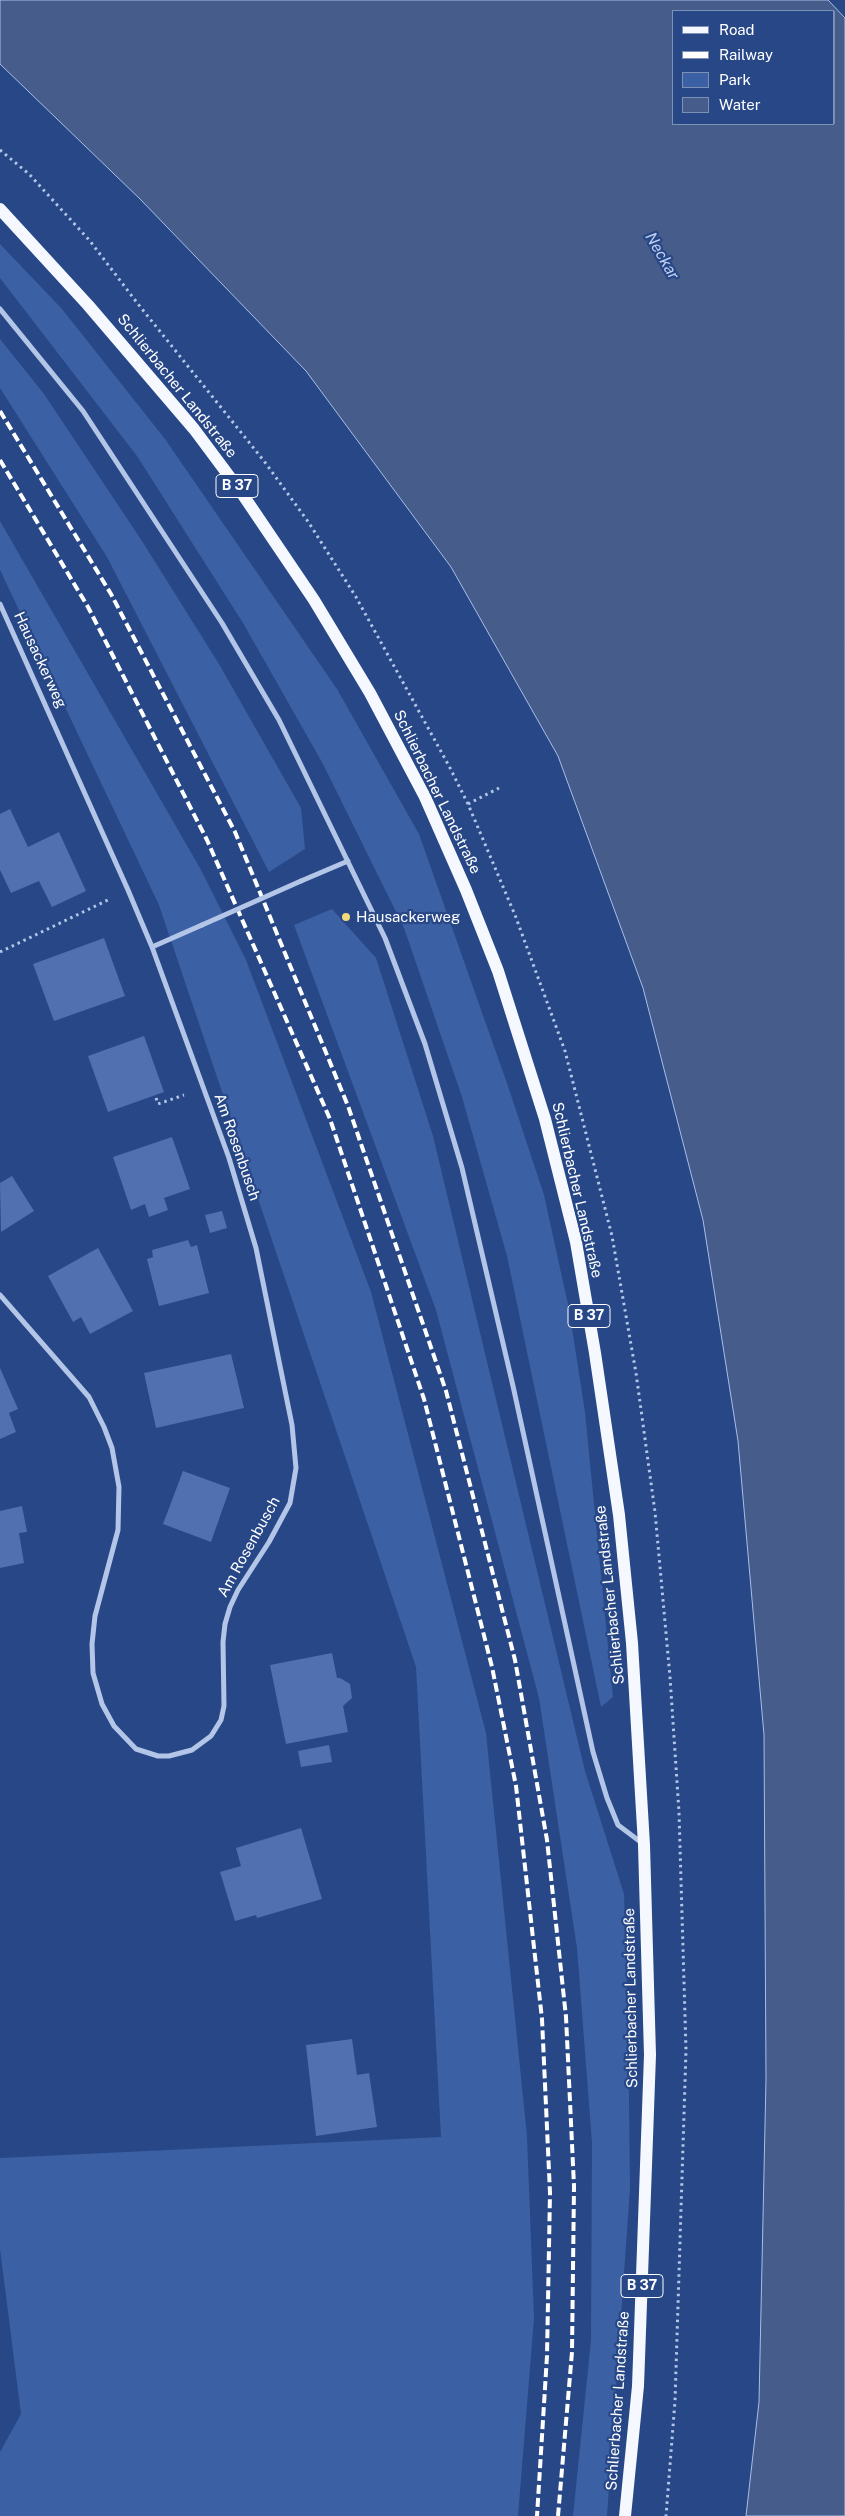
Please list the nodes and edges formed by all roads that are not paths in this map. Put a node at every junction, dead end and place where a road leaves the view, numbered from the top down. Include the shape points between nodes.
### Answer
1 (0, 209) edge
2 (0, 309) edge
3 (0, 604) edge
4 (348, 861) junction
5 (152, 947) junction
6 (0, 1295) edge
7 (644, 1844) junction
8 (626, 2516) edge

1 - 7 main road, Schlierbacher Landstraße / B 37 via 130,354 242,492 314,600 370,693 425,797 466,890 498,972 545,1118 578,1252 620,1525 632,1643
2 - 4 street via 83,411 222,624 279,720
3 - 5 street, Hausackerweg
4 - 5 street, bridge
4 - 7 street via 385,938 444,1101 513,1386 594,1752 618,1825
5 - 6 street, Am Rosenbusch via 229,1158 256,1248 276,1336 296,1455 290,1503 238,1590 225,1624 221,1720 211,1736 192,1750 158,1756 136,1749 114,1726 102,1704 94,1673 92,1644 95,1616 118,1530 119,1487 112,1448 89,1398
7 - 8 main road, Schlierbacher Landstraße / B 37 via 650,2055 638,2386

